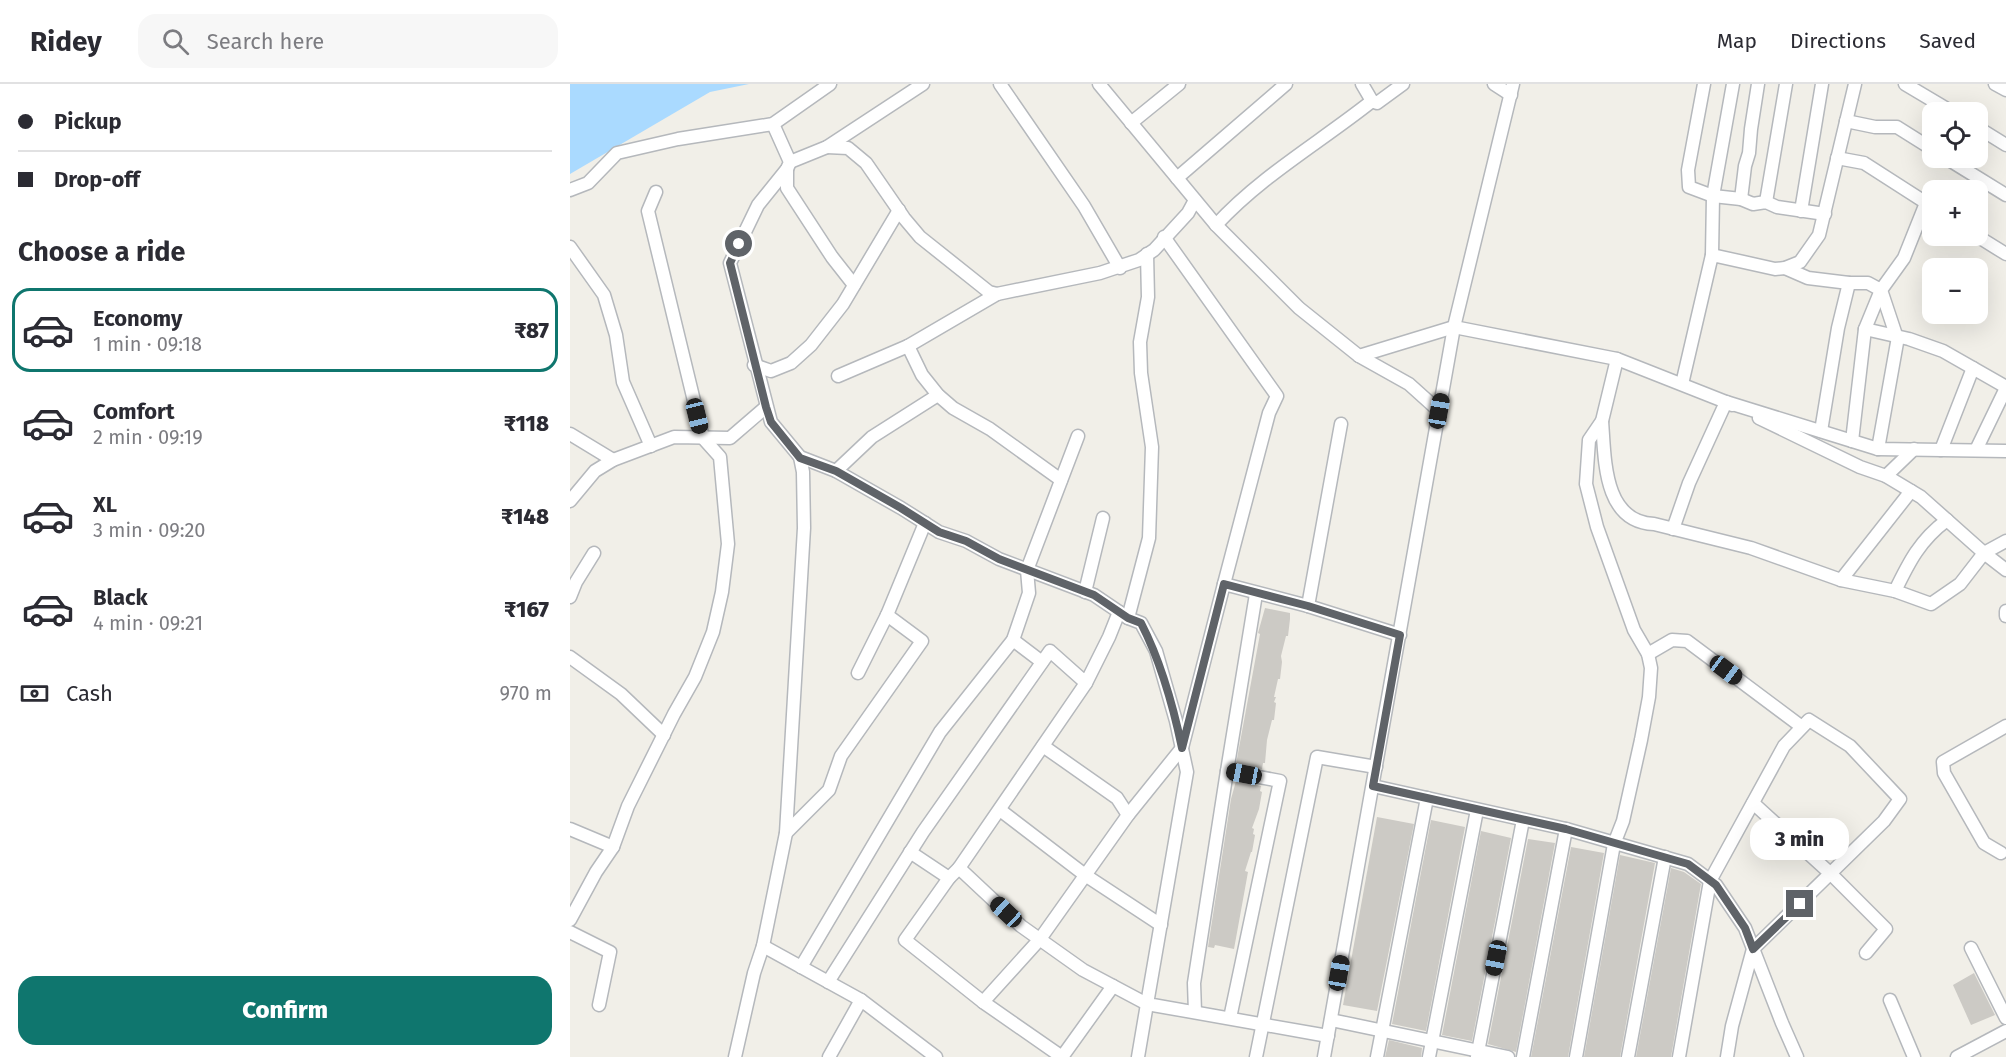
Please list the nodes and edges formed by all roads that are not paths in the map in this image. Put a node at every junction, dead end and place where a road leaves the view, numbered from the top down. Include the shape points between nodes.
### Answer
1 (830, 84) edge
2 (923, 84) edge
3 (1000, 84) edge
4 (1099, 84) edge
5 (1179, 84) edge
6 (1286, 84) edge
7 (1362, 84) edge
8 (1402, 84) edge
9 (1494, 84) edge
10 (1704, 84) edge
11 (1733, 84) edge
12 (1758, 84) edge
13 (1786, 84) edge
14 (1822, 84) edge
15 (1855, 84) edge
16 (1905, 84) edge
17 (1995, 84) edge
18 (1512, 89) edge
19 (2006, 90) edge
20 (1371, 101) junction
21 (1935, 102) edge
22 (1846, 121) junction
23 (1131, 123) junction
24 (773, 124) junction
25 (1988, 134) edge
26 (1922, 143) edge
27 (2006, 145) edge
28 (827, 147) junction
29 (1838, 158) junction
30 (789, 165) junction
31 (1962, 168) edge
32 (1177, 178) junction
33 (570, 190) edge
34 (656, 192) dead end
35 (2006, 195) edge
36 (1713, 196) junction
37 (1741, 199) junction
38 (1195, 200) junction
39 (1922, 200) edge
40 (1766, 202) junction
41 (899, 210) junction
42 (1801, 211) junction
43 (1825, 214) junction
44 (1922, 220) edge
45 (1216, 225) junction
46 (1164, 237) junction
47 (1988, 243) edge
48 (570, 247) edge
49 (1148, 254) junction
50 (2006, 254) edge
51 (1712, 255) junction
52 (1120, 268) junction
53 (1785, 268) junction
54 (1849, 283) junction
55 (855, 285) junction
56 (1881, 290) junction
57 (997, 294) junction
58 (1454, 327) junction
59 (1865, 329) junction
60 (1897, 335) junction
61 (908, 346) junction
62 (1359, 356) junction
63 (1617, 359) junction
64 (754, 365) junction
65 (1973, 368) junction
66 (838, 376) dead end
67 (1682, 384) junction
68 (2006, 387) edge
69 (938, 396) junction
70 (1726, 402) junction
71 (766, 407) junction
72 (1439, 411) junction
73 (1602, 421) junction
74 (1341, 424) dead end
75 (1821, 431) junction
76 (570, 434) edge
77 (1078, 436) dead end
78 (702, 438) junction
79 (1852, 441) junction
80 (651, 446) junction
81 (1878, 449) junction
82 (1914, 449) junction
83 (1941, 450) junction
84 (1976, 450) junction
85 (2006, 451) edge
86 (800, 458) junction
87 (613, 460) junction
88 (836, 471) junction
89 (1886, 476) junction
90 (1061, 480) junction
91 (1911, 491) junction
92 (570, 501) edge
93 (1103, 518) dead end
94 (1947, 520) junction
95 (925, 523) junction
96 (1673, 529) junction
97 (2006, 541) edge
98 (594, 553) dead end
99 (1984, 553) junction
100 (1027, 570) junction
101 (2006, 570) edge
102 (1841, 580) junction
103 (1224, 584) junction
104 (1894, 591) junction
105 (1085, 592) junction
106 (1257, 594) junction
107 (570, 597) edge
108 (1308, 606) junction
109 (2006, 611) edge
110 (887, 615) junction
111 (1123, 615) junction
112 (2006, 616) edge
113 (1400, 635) junction
114 (1013, 640) junction
115 (1648, 654) junction
116 (570, 657) edge
117 (1042, 662) junction
118 (858, 673) dead end
119 (1086, 683) junction
120 (2006, 726) edge
121 (1802, 728) junction
122 (664, 735) junction
123 (1043, 746) junction
124 (1182, 748) junction
125 (1376, 767) junction
126 (1227, 771) junction
127 (1373, 786) junction
128 (1426, 798) junction
129 (1753, 803) junction
130 (1000, 810) junction
131 (1477, 810) junction
132 (1128, 815) junction
133 (1522, 820) junction
134 (570, 829) edge
135 (1566, 829) junction
136 (786, 833) junction
137 (1614, 844) junction
138 (614, 847) junction
139 (910, 852) junction
140 (2004, 855) edge
141 (1665, 857) junction
142 (959, 868) junction
143 (1831, 874) junction
144 (1086, 875) junction
145 (949, 878) junction
146 (1710, 881) junction
147 (570, 920) edge
148 (1161, 925) junction
149 (570, 932) edge
150 (1040, 939) junction
151 (763, 946) junction
152 (1971, 948) dead end
153 (1753, 949) junction
154 (1866, 953) dead end
155 (801, 967) junction
156 (828, 982) junction
157 (1113, 986) junction
158 (861, 1000) junction
159 (1890, 1000) dead end
160 (983, 1002) junction
161 (1147, 1004) junction
162 (599, 1005) dead end
163 (1195, 1012) junction
164 (1230, 1018) junction
165 (2006, 1018) edge
166 (1331, 1020) junction
167 (1262, 1024) junction
168 (1382, 1031) junction
169 (2006, 1031) edge
170 (1328, 1036) junction
171 (1432, 1041) junction
172 (1478, 1054) edge
173 (735, 1057) edge
174 (829, 1057) edge
175 (936, 1057) edge
176 (1062, 1057) edge
177 (1138, 1057) edge
178 (1256, 1057) edge
179 (1324, 1057) edge
180 (1377, 1057) edge
181 (1429, 1057) edge
182 (1508, 1057) edge
183 (1523, 1057) edge
184 (1576, 1057) edge
185 (1628, 1057) edge
186 (1679, 1057) edge
187 (1727, 1057) edge
188 (1797, 1057) edge
189 (1914, 1057) edge
190 (1957, 1057) edge

1 - 24 street
2 - 28 street
3 - 52 street via 1084,206
4 - 23 street
5 - 23 street
6 - 32 street
7 - 20 street
8 - 20 street via 1377,103
9 - 18 street
10 - 36 street via 1688,170 1689,187
11 - 36 street
12 - 37 street
13 - 40 street
14 - 42 street
15 - 22 street
16 - 21 street
17 - 19 street
18 - 58 street
20 - 45 street via 1279,168
22 - 26 street via 1897,127
22 - 29 street
23 - 32 street
24 - 30 street
24 - 33 street via 617,153 588,183
25 - 27 street
28 - 30 street
28 - 41 street via 848,148 866,163
29 - 39 street via 1864,163
29 - 43 street
30 - 55 street via 787,188
30 - 64 street via 758,205 730,263
31 - 35 street
32 - 38 street
34 - 78 street via 648,211
36 - 37 street
36 - 51 street
37 - 40 street via 1753,204
38 - 45 street
38 - 46 street
40 - 42 street
41 - 55 street
41 - 57 street via 920,237 989,292
42 - 43 street
43 - 53 street via 1819,235 1800,262
44 - 56 street via 1904,258
45 - 62 street via 1299,308
46 - 49 street
46 - 103 street via 1277,396 1269,413
47 - 50 street
48 - 80 street via 604,295 616,335 623,382
49 - 52 street
49 - 111 street via 1148,297 1140,342 1152,447 1149,538
51 - 53 street
51 - 67 street
52 - 57 street
53 - 54 street via 1808,278
54 - 56 street via 1868,283
54 - 75 street
55 - 64 street via 811,345 791,363 771,371
56 - 59 street
56 - 60 street
57 - 61 street
58 - 62 street
58 - 63 street
58 - 72 street
59 - 60 street
59 - 79 street
60 - 65 street via 1943,351
60 - 81 street
61 - 66 street
61 - 69 street
62 - 72 street via 1409,384
63 - 67 street
63 - 73 street
64 - 71 street
65 - 68 street
65 - 83 street
67 - 70 street
68 - 84 street
69 - 88 street via 872,437
69 - 90 street
70 - 75 street
70 - 89 street
70 - 96 street
71 - 78 street via 730,438
71 - 86 street via 771,422
72 - 113 street
73 - 96 street via 1606,477 1625,514 1643,524
73 - 115 street via 1589,440 1586,484 1634,630
74 - 108 street
75 - 79 street
76 - 87 street
77 - 90 street
78 - 80 street via 674,437
78 - 122 street via 720,457 728,544 722,592 695,678
79 - 81 street
80 - 87 street
81 - 82 street
82 - 83 street
82 - 89 street
83 - 84 street
84 - 85 street
86 - 88 street
86 - 136 street via 804,528
87 - 92 street via 595,471
88 - 95 street
89 - 91 street
90 - 100 street
91 - 94 street
91 - 102 street
93 - 105 street
94 - 99 street
94 - 104 street via 1914,553
95 - 100 street
95 - 110 street
96 - 102 street via 1751,548
97 - 99 street
98 - 107 street
99 - 101 street
99 - 104 street via 1960,584 1931,604
100 - 105 street
100 - 114 street via 1029,593
102 - 104 street
103 - 106 street
103 - 124 street
105 - 111 street
106 - 108 street
106 - 126 street
108 - 113 street
109 - 112 street
110 - 118 street
110 - 136 street via 922,641 841,756 829,790
111 - 119 street
111 - 124 street via 1141,623 1156,651
113 - 125 street
114 - 117 street
114 - 155 street via 940,732
115 - 121 street via 1672,640 1688,641
115 - 137 street via 1651,668 1643,729 1623,821
116 - 122 street via 621,694
117 - 119 street via 1050,651
117 - 139 street
119 - 123 street
120 - 140 street via 1943,762 1944,773 1984,843
121 - 129 street via 1784,746
121 - 143 street via 1809,720 1850,746 1900,799 1884,821
122 - 138 street via 628,806
123 - 130 street
123 - 132 street via 1118,798
124 - 132 street
124 - 148 street via 1187,772
125 - 127 street
125 - 167 street via 1317,757
126 - 163 street via 1194,984
126 - 164 street via 1280,781
127 - 128 street
127 - 166 street
128 - 131 street
128 - 168 street
129 - 143 street
129 - 146 street
130 - 142 street
130 - 144 street
131 - 133 street
131 - 171 street
132 - 144 street
133 - 135 street
133 - 172 street
134 - 138 street
135 - 137 street
135 - 183 street
136 - 151 street
137 - 141 street
137 - 184 street
138 - 147 street
139 - 145 street
139 - 156 street
141 - 146 street via 1688,864
141 - 185 street
142 - 145 street
142 - 150 street
143 - 153 street
143 - 154 street via 1886,929
144 - 148 street
144 - 150 street
145 - 160 street via 905,940
146 - 153 street via 1745,928
146 - 186 street
148 - 161 street
149 - 162 street via 610,952
150 - 157 street
150 - 160 street
151 - 155 street
151 - 173 street
152 - 165 street
153 - 187 street
153 - 188 street
155 - 156 street
156 - 158 street
157 - 161 street
157 - 176 street
158 - 174 street
158 - 175 street
159 - 189 street
160 - 176 street
161 - 163 street
161 - 177 street
163 - 164 street
164 - 167 street
166 - 168 street
166 - 170 street
167 - 170 street
167 - 178 street
168 - 171 street
168 - 180 street
169 - 190 street
170 - 179 street
171 - 172 street
171 - 181 street
172 - 182 street

